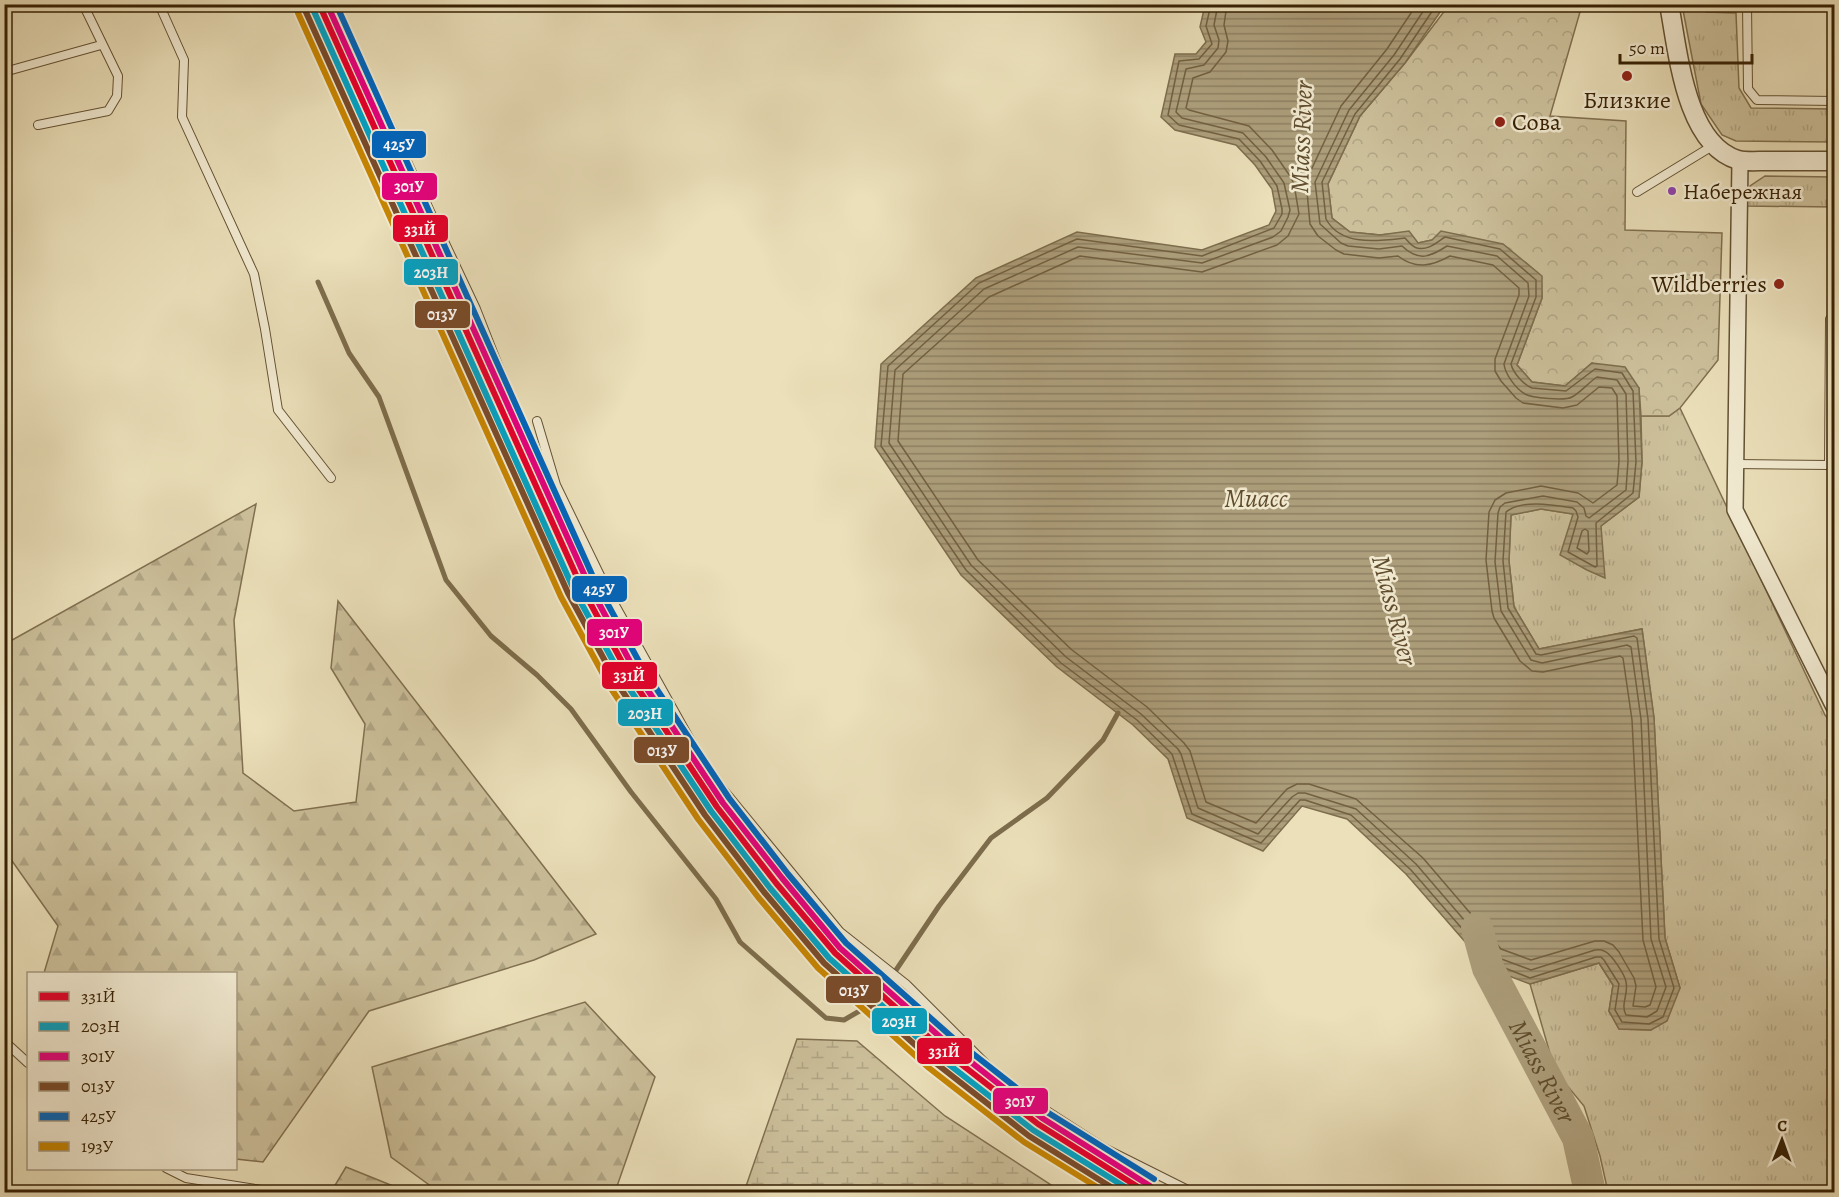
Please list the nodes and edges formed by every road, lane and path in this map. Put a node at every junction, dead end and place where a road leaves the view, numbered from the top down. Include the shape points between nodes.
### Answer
1 (83, 4) edge
2 (159, 4) edge
3 (334, 4) edge
4 (1669, 4) edge
5 (1747, 4) edge
6 (101, 45) junction
7 (4, 72) edge
8 (1834, 100) edge
9 (38, 125) dead end
10 (1714, 145) junction
11 (1740, 161) junction
12 (1834, 161) edge
13 (1638, 192) dead end
14 (1688, 285) dead end
15 (1738, 286) junction
16 (1834, 319) edge
17 (505, 383) dead end
18 (537, 421) dead end
19 (1735, 464) junction
20 (1832, 467) edge
21 (331, 477) dead end
22 (1834, 707) edge
23 (4, 1041) edge
24 (27, 1062) edge
25 (170, 1170) edge
26 (274, 1192) edge
27 (1192, 1192) edge

1 - 6 lane
2 - 21 lane via 184,60 182,117 254,274 278,410
3 - 17 lane via 476,309
4 - 10 street via 1688,98
5 - 8 lane via 1748,89 1757,100
6 - 7 lane
6 - 9 lane via 118,76 117,96 108,111
10 - 11 street
10 - 13 lane
11 - 12 street
11 - 15 street
14 - 15 lane
15 - 19 street
16 - 20 lane via 1830,319
18 - 27 lane via 566,506 611,598 707,770 840,932 907,985 1006,1085 1104,1148
19 - 20 lane
19 - 22 street via 1735,510
23 - 24 lane
25 - 26 lane via 186,1178

